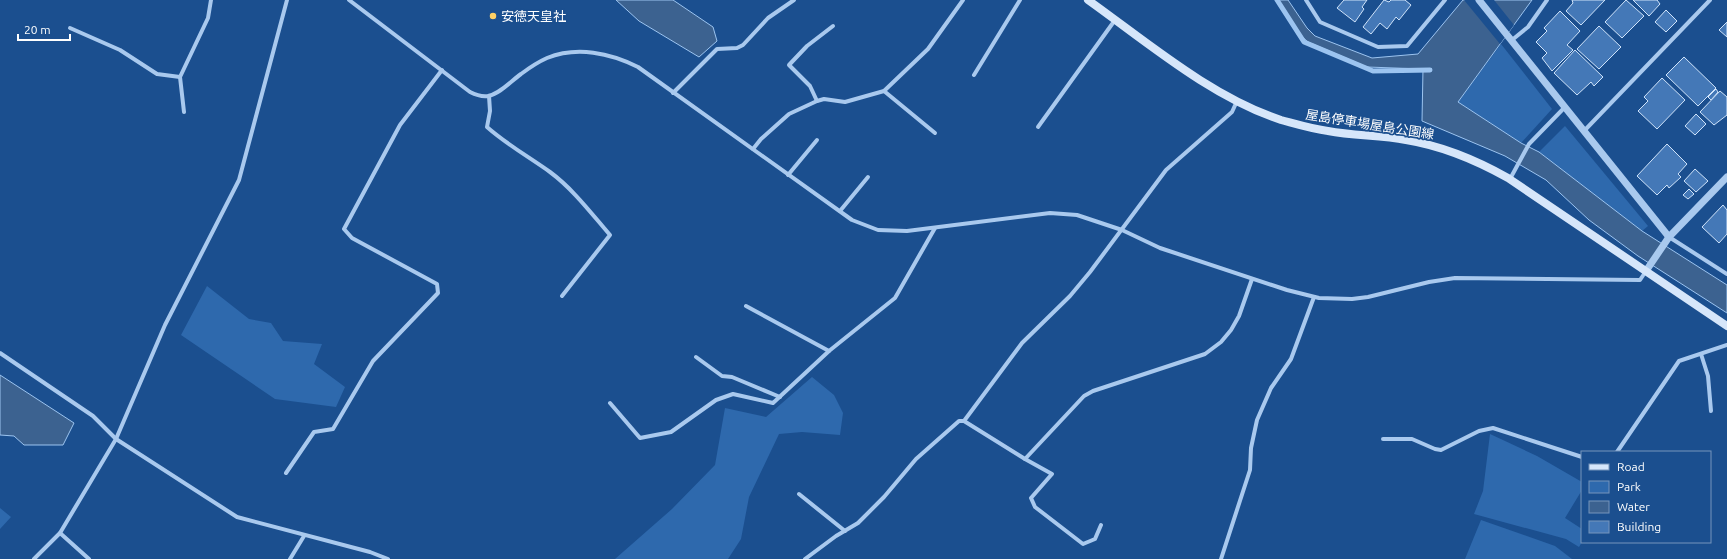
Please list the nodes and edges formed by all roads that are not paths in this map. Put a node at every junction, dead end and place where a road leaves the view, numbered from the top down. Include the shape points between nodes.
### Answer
1 (211, 0) edge
2 (287, 0) edge
3 (349, 0) edge
4 (794, 0) edge
5 (963, 0) edge
6 (1020, 0) edge
7 (1088, 0) edge
8 (1306, 0) edge
9 (1445, 0) edge
10 (1479, 0) edge
11 (1547, 0) edge
12 (1710, 0) edge
13 (1115, 19) junction
14 (833, 26) dead end
15 (70, 28) dead end
16 (1509, 37) junction
17 (442, 70) junction
18 (974, 75) dead end
19 (180, 78) junction
20 (884, 91) junction
21 (673, 92) junction
22 (489, 96) junction
23 (817, 101) junction
24 (1237, 101) junction
25 (1565, 107) junction
26 (184, 112) dead end
27 (1038, 127) dead end
28 (1584, 130) junction
29 (935, 133) dead end
30 (817, 140) dead end
31 (753, 149) junction
32 (788, 175) junction
33 (868, 177) dead end
34 (1727, 177) edge
35 (1509, 179) junction
36 (840, 211) junction
37 (935, 228) junction
38 (1122, 230) junction
39 (1669, 237) junction
40 (1646, 271) junction
41 (1727, 274) edge
42 (1252, 279) junction
43 (562, 296) dead end
44 (1314, 297) junction
45 (746, 306) dead end
46 (1727, 326) edge
47 (1727, 345) edge
48 (829, 351) junction
49 (0, 353) edge
50 (1701, 354) junction
51 (696, 358) dead end
52 (780, 397) junction
53 (610, 403) dead end
54 (1711, 412) dead end
55 (964, 421) junction
56 (116, 439) junction
57 (1383, 439) dead end
58 (1619, 451) edge
59 (1581, 457) edge
60 (1025, 459) junction
61 (286, 473) dead end
62 (799, 494) dead end
63 (1101, 525) dead end
64 (845, 531) junction
65 (60, 533) junction
66 (304, 536) junction
67 (34, 559) edge
68 (89, 559) edge
69 (290, 559) edge
70 (388, 559) edge
71 (805, 559) edge
72 (1221, 559) edge

1 - 19 street via 208,18
2 - 56 street via 239,180 165,325
3 - 17 street
4 - 21 street via 768,18 743,45 737,48 717,49
5 - 20 street via 928,49
6 - 18 street
7 - 13 main road, 屋島停車場屋島公園線
8 - 9 street via 1320,22 1378,47 1407,46
10 - 16 street
11 - 16 street via 1528,27
12 - 28 street
13 - 24 main road, 屋島停車場屋島公園線 via 1211,87
13 - 27 street
14 - 23 street via 807,46 789,65 810,86
15 - 19 street via 120,50 157,74
16 - 25 street
17 - 22 street via 470,92 479,96
17 - 61 street via 400,125 344,229 352,238 437,284 438,293 373,361 333,429 314,432
19 - 26 street
20 - 23 street via 845,102 824,99
20 - 29 street
21 - 22 street via 624,60 594,52 579,52 548,58
21 - 31 street
22 - 43 street via 490,111 486,128 551,173 578,198 610,235
23 - 31 street via 789,114
24 - 35 main road, 屋島停車場屋島公園線 via 1280,119 1328,132 1428,144 1470,158
24 - 38 street via 1232,112 1166,170
25 - 28 street
25 - 35 street via 1529,144
28 - 39 street
30 - 32 street
31 - 32 street
32 - 36 street
33 - 36 street
34 - 39 street
35 - 40 main road, 屋島停車場屋島公園線
36 - 37 street via 852,220 878,230 907,231
37 - 38 street via 1064,213 1090,218
37 - 48 street via 895,298
38 - 42 street via 1160,248
38 - 55 street via 1070,296 1022,343
39 - 40 street
39 - 41 street
40 - 44 street via 1640,280 1455,278 1368,297
40 - 46 main road, 屋島停車場屋島公園線
42 - 44 street
42 - 60 street via 1239,316 1221,342 1205,354 1084,396
44 - 72 street via 1291,359 1271,388 1257,420 1250,448 1250,470
45 - 48 street
47 - 50 street
48 - 52 street
49 - 56 street via 92,416
50 - 54 street via 1708,376
50 - 58 street via 1680,362
51 - 52 street via 722,376 732,377
52 - 53 street via 773,403 733,394 716,400 671,432 640,438
55 - 60 street
55 - 64 street via 959,421 916,459 884,498 858,523
56 - 65 street
56 - 66 street via 237,517
57 - 59 street via 1412,439 1441,450 1493,428
60 - 63 street via 1052,474 1031,498 1035,506 1083,544 1095,539
62 - 64 street
64 - 71 street
65 - 67 street
65 - 68 street
66 - 69 street
66 - 70 street

